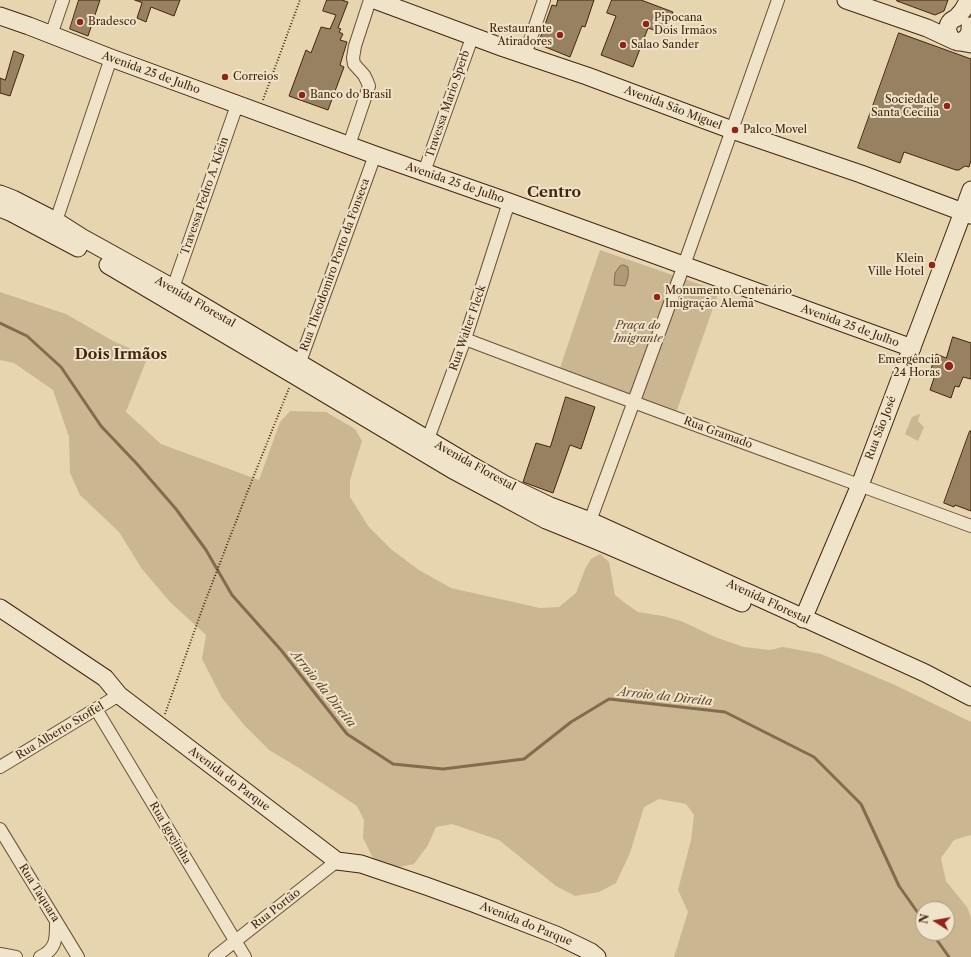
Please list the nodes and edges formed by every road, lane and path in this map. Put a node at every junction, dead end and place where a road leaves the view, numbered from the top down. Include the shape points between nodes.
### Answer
1 (63, 0) edge
2 (300, 0) edge
3 (370, 0) edge
4 (375, 0) edge
5 (544, 0) edge
6 (778, 0) edge
7 (846, 0) edge
8 (0, 16) edge
9 (964, 17) edge
10 (927, 28) junction
11 (51, 35) junction
12 (472, 35) junction
13 (960, 42) edge
14 (525, 54) junction
15 (111, 58) junction
16 (237, 105) junction
17 (259, 113) junction
18 (732, 130) junction
19 (349, 146) junction
20 (375, 155) junction
21 (424, 172) junction
22 (971, 190) edge
23 (0, 194) edge
24 (509, 202) junction
25 (0, 208) edge
26 (967, 214) edge
27 (56, 221) junction
28 (684, 265) junction
29 (173, 288) junction
30 (202, 313) junction
31 (464, 339) junction
32 (912, 348) junction
33 (297, 369) junction
34 (634, 402) junction
35 (426, 446) junction
36 (860, 485) junction
37 (590, 522) junction
38 (971, 526) edge
39 (0, 608) edge
40 (803, 619) junction
41 (105, 678) junction
42 (119, 695) junction
43 (971, 697) edge
44 (96, 709) junction
45 (971, 709) edge
46 (164, 715) junction
47 (0, 766) edge
48 (0, 829) edge
49 (337, 861) junction
50 (362, 864) junction
51 (56, 920) junction
52 (235, 941) junction
53 (0, 954) edge
54 (16, 957) edge
55 (40, 957) edge
56 (78, 957) edge
57 (215, 957) edge
58 (245, 957) edge
59 (597, 957) edge

1 - 11 street
2 - 17 path
3 - 19 street via 353,58 354,64 364,75 369,86
4 - 12 main road, Avenida São Miguel
5 - 14 street
6 - 18 street
7 - 10 main road
8 - 11 main road, Avenida 25 de Julho
9 - 10 main road via 938,28
9 - 13 main road via 970,31 966,39
10 - 13 main road
11 - 15 main road, Avenida 25 de Julho
12 - 14 main road, Avenida São Miguel
12 - 21 street, Travessa Mario Sperb
14 - 18 main road, Avenida São Miguel
15 - 16 main road, Avenida 25 de Julho
15 - 27 street
16 - 17 main road, Avenida 25 de Julho
16 - 29 street, Travessa Pedro A. Klein
17 - 19 main road, Avenida 25 de Julho
18 - 26 main road, Avenida São Miguel
18 - 28 street
19 - 20 main road, Avenida 25 de Julho
20 - 21 main road, Avenida 25 de Julho
20 - 33 street, Rua Theodomiro Porto da Fonseca
21 - 24 main road, Avenida 25 de Julho
22 - 26 main road, Rua São José
23 - 27 main road, Avenida Florestal
24 - 28 main road, Avenida 25 de Julho
24 - 31 street, Rua Walter Fleck
25 - 30 main road, Avenida Florestal
26 - 32 main road, Rua São José
27 - 29 main road, Avenida Florestal
28 - 32 main road, Avenida 25 de Julho
28 - 34 street
29 - 30 main road, Avenida Florestal
30 - 33 main road, Avenida Florestal
31 - 34 street, Rua Gramado
31 - 35 street, Rua Walter Fleck
32 - 36 main road, Rua São José
33 - 35 main road, Avenida Florestal
33 - 46 path via 203,607
34 - 36 street, Rua Gramado
34 - 37 street
35 - 37 main road, Avenida Florestal via 550,506
35 - 45 main road, Avenida Florestal via 459,474 546,520 722,594
36 - 38 street, Rua Gramado
36 - 40 main road, Rua São José
37 - 40 main road, Avenida Florestal
39 - 41 main road, Avenida do Parque
40 - 43 main road, Avenida Florestal via 925,673
41 - 42 main road, Avenida do Parque
41 - 46 main road, Avenida do Parque via 124,685
42 - 44 street, Rua Alberto Stoffel
42 - 49 main road, Avenida do Parque
44 - 47 street, Rua Alberto Stoffel
44 - 52 street, Rua Igrejinha
46 - 50 main road, Avenida do Parque
48 - 51 street, Rua Taquara
49 - 50 main road, Avenida do Parque
49 - 52 street, Rua Portão
50 - 59 main road, Avenida do Parque via 549,932
51 - 55 street via 55,943 47,954
51 - 56 street, Rua Taquara
52 - 57 street, Rua Portão
52 - 58 street, Rua Igrejinha
53 - 54 street

